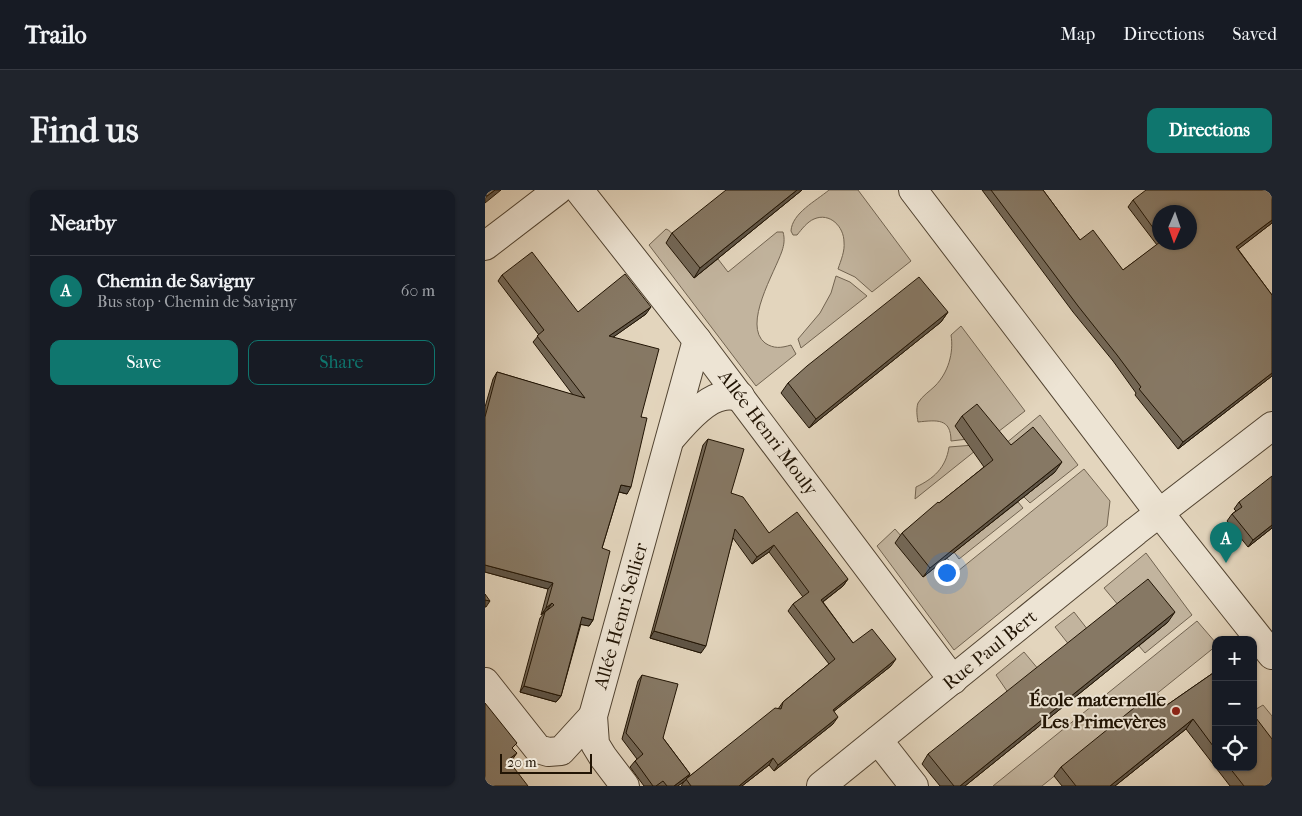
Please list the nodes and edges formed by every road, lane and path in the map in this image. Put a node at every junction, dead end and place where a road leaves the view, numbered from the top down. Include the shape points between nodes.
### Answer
1 (558, 190) edge
2 (579, 190) edge
3 (913, 190) edge
4 (485, 246) edge
5 (697, 340) junction
6 (740, 396) junction
7 (1272, 426) edge
8 (670, 439) junction
9 (1159, 513) junction
10 (1272, 656) edge
11 (953, 680) junction
12 (485, 682) edge
13 (593, 716) junction
14 (878, 740) junction
15 (625, 786) edge
16 (821, 786) edge
17 (914, 786) edge

1 - 4 street
2 - 5 street, Allée Henri Mouly
3 - 9 street
5 - 6 street, Allée Henri Mouly
5 - 8 street, Allée Henri Sellier
6 - 8 street, Allée Henri Sellier via 723,396 703,406
6 - 11 street, Allée Henri Mouly
7 - 9 street, Rue Paul Bert
8 - 13 street, Allée Henri Sellier
9 - 10 street
9 - 11 street, Rue Paul Bert
11 - 14 street, Rue Paul Bert
12 - 13 street via 538,749 561,751
13 - 15 street, Allée Henri Sellier via 595,744
14 - 16 street, Rue Paul Bert
14 - 17 street

